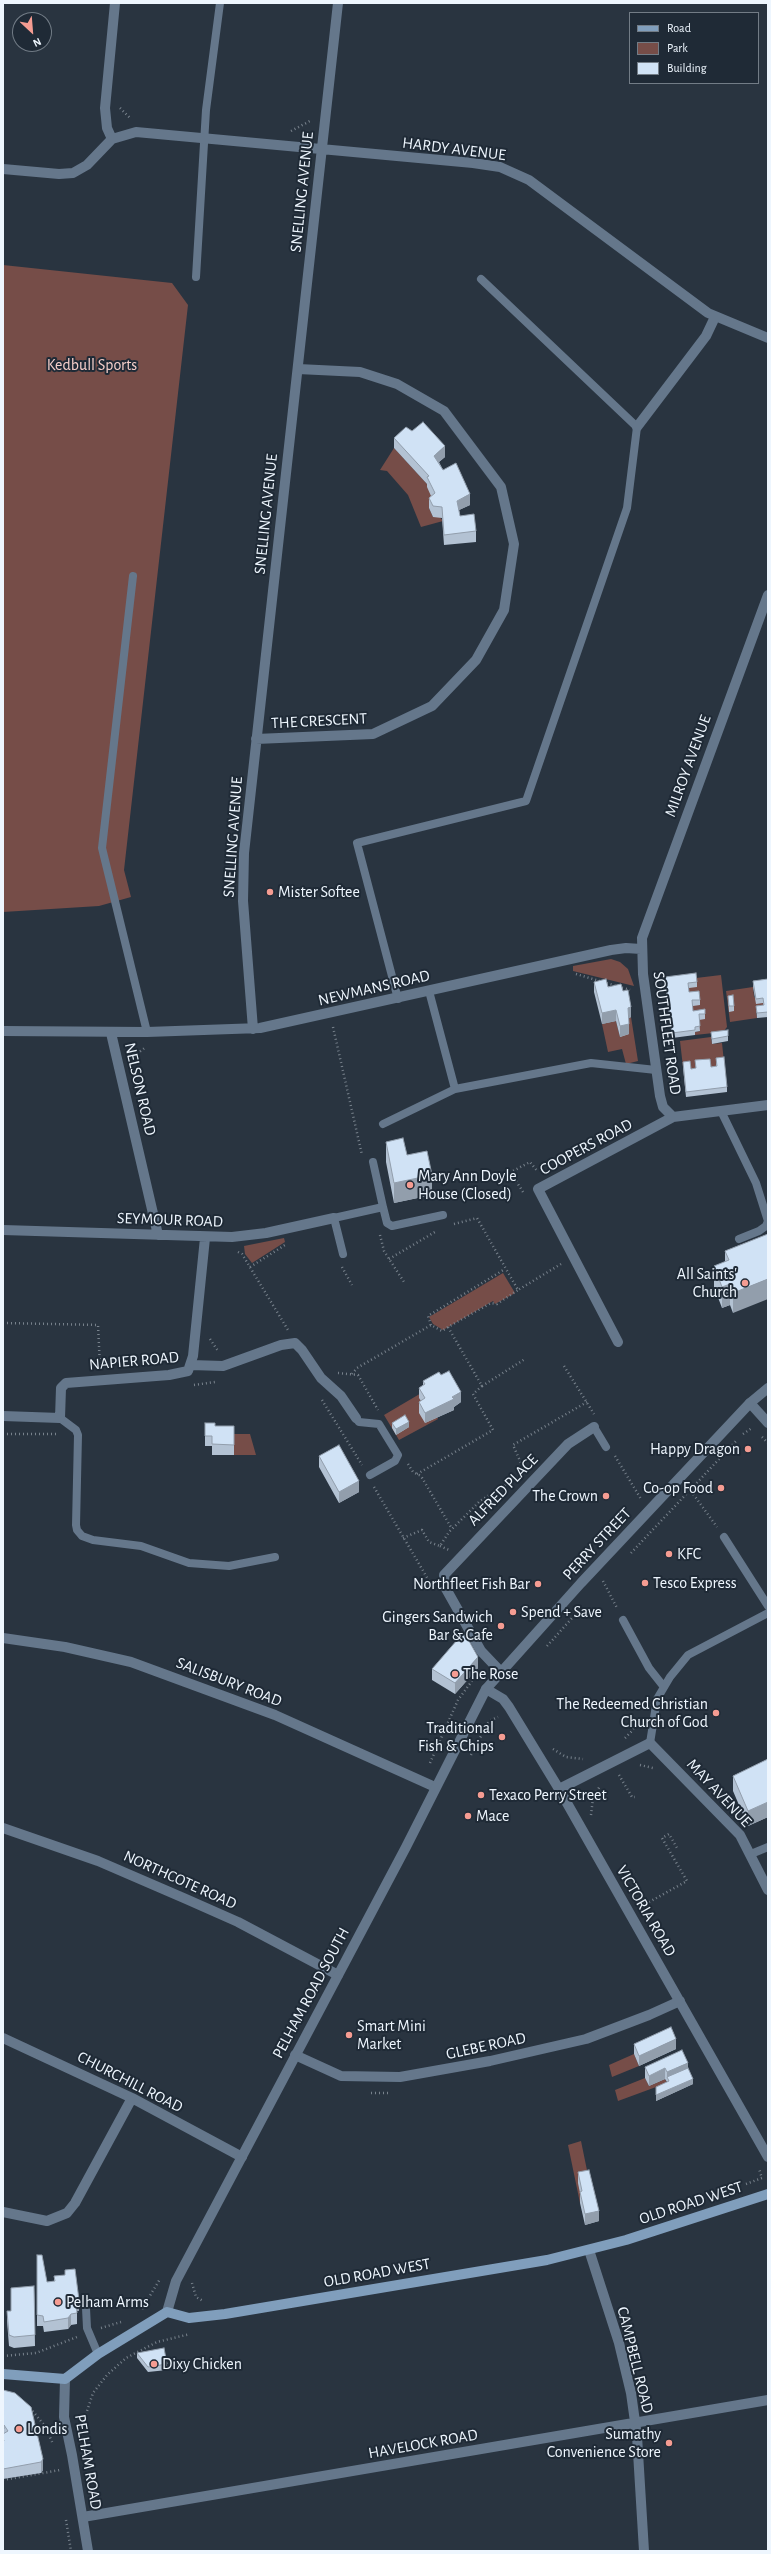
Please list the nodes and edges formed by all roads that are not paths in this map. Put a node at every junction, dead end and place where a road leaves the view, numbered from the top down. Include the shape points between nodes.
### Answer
1 (115, 3) edge
2 (220, 3) edge
3 (338, 3) edge
4 (204, 138) junction
5 (112, 139) junction
6 (322, 150) junction
7 (3, 169) edge
8 (196, 277) dead end
9 (481, 279) dead end
10 (715, 317) junction
11 (768, 338) edge
12 (298, 369) junction
13 (637, 427) junction
14 (133, 576) dead end
15 (768, 595) edge
16 (256, 739) junction
17 (641, 949) junction
18 (429, 991) junction
19 (398, 999) junction
20 (252, 1029) junction
21 (3, 1031) edge
22 (147, 1032) junction
23 (111, 1033) junction
24 (656, 1070) junction
25 (455, 1089) junction
26 (768, 1105) edge
27 (721, 1111) junction
28 (673, 1117) junction
29 (383, 1124) dead end
30 (374, 1162) dead end
31 (383, 1207) junction
32 (443, 1215) dead end
33 (334, 1218) junction
34 (3, 1230) edge
35 (158, 1235) junction
36 (205, 1238) junction
37 (739, 1239) dead end
38 (343, 1254) dead end
39 (618, 1342) dead end
40 (191, 1365) junction
41 (768, 1388) edge
42 (750, 1403) junction
43 (3, 1416) edge
44 (60, 1418) junction
45 (356, 1418) joint
46 (768, 1423) edge
47 (594, 1427) joint
48 (606, 1447) dead end
49 (371, 1478) road end
50 (724, 1537) road end
51 (275, 1557) dead end
52 (768, 1606) edge
53 (768, 1613) edge
54 (623, 1620) road end
55 (3, 1638) edge
56 (500, 1671) junction
57 (664, 1687) junction
58 (486, 1689) junction
59 (650, 1743) junction
60 (435, 1787) junction
61 (559, 1789) junction
62 (3, 1828) edge
63 (768, 1847) edge
64 (751, 1854) junction
65 (768, 1890) edge
66 (338, 1975) junction
67 (680, 2000) junction
68 (3, 2038) edge
69 (295, 2055) junction
70 (132, 2098) junction
71 (242, 2157) junction
72 (768, 2157) edge
73 (768, 2194) edge
74 (3, 2212) edge
75 (589, 2250) junction
76 (86, 2308) dead end
77 (167, 2312) junction
78 (98, 2354) junction
79 (3, 2374) edge
80 (65, 2379) junction
81 (768, 2400) edge
82 (636, 2423) junction
83 (83, 2517) junction
84 (88, 2551) edge
85 (644, 2551) edge

1 - 5 street via 105,102 107,128
2 - 4 lane
3 - 6 street, SNELLING AVENUE
4 - 5 street, HARDY AVENUE via 136,132
4 - 6 street, HARDY AVENUE
4 - 8 lane
5 - 7 street via 87,166 73,173 51,174
6 - 10 street, HARDY AVENUE via 473,163 511,171 554,198 698,307
6 - 12 street, SNELLING AVENUE
9 - 13 lane
10 - 11 street, HARDY AVENUE
10 - 13 street via 706,336
12 - 16 street, SNELLING AVENUE
12 - 16 street, THE CRESCENT via 360,372 397,384 444,411 501,487 514,544 504,610 476,660 432,706 373,734
13 - 19 lane via 627,508 526,801 357,843
14 - 22 lane via 102,848
15 - 17 street, MILROY AVENUE via 646,924
16 - 20 street, SNELLING AVENUE via 243,885
17 - 18 street, NEWMANS ROAD via 611,950
17 - 24 street, SOUTHFLEET ROAD
18 - 19 street, NEWMANS ROAD
18 - 25 lane
19 - 20 street, NEWMANS ROAD
20 - 22 street, NEWMANS ROAD
21 - 23 street, NELSON ROAD
22 - 23 street, NEWMANS ROAD
23 - 35 street, NELSON ROAD
24 - 25 lane via 591,1063
24 - 28 street, SOUTHFLEET ROAD via 662,1105
25 - 29 lane
26 - 27 street, COOPERS ROAD
27 - 28 street, COOPERS ROAD
27 - 37 lane via 756,1183 768,1221 759,1231
28 - 39 street, COOPERS ROAD via 538,1189
30 - 31 lane
31 - 32 lane via 390,1226
31 - 33 lane
33 - 36 street, SEYMOUR ROAD via 253,1236
33 - 38 lane
34 - 35 street, SEYMOUR ROAD
35 - 36 street, SEYMOUR ROAD
36 - 40 street, NAPIER ROAD
40 - 44 street, NAPIER ROAD via 188,1371 182,1373 63,1384
40 - 45 street via 223,1366 294,1343 302,1350 321,1378 341,1396
41 - 42 street, PERRY STREET
42 - 46 street
42 - 56 street, PERRY STREET
43 - 44 street
44 - 51 lane via 76,1430 78,1435 76,1525 82,1536 93,1540 141,1546 189,1563 229,1566
45 - 49 lane via 359,1422 379,1424 398,1457
47 - 48 lane
47 - 56 street, ALFRED PLACE via 568,1444 446,1572 443,1581 481,1651
50 - 52 lane
53 - 57 lane via 688,1655
54 - 57 lane via 649,1668
55 - 60 street, SALISBURY ROAD via 96,1653 150,1669 275,1715
56 - 58 street, PERRY STREET
57 - 59 lane via 657,1699
58 - 60 street, PELHAM ROAD SOUTH
58 - 61 street, VICTORIA ROAD via 503,1699 510,1707
59 - 61 street
59 - 64 street, MAY AVENUE via 740,1835
60 - 66 street, PELHAM ROAD SOUTH
61 - 67 street, VICTORIA ROAD
62 - 66 street, NORTHCOTE ROAD via 98,1861 186,1899 238,1922
63 - 64 lane
64 - 65 street, MAY AVENUE
66 - 69 street, PELHAM ROAD SOUTH
67 - 69 street, GLEBE ROAD via 598,2036 496,2060 408,2076 345,2077 330,2073
67 - 72 street, VICTORIA ROAD
68 - 70 street, CHURCHILL ROAD
69 - 71 street, PELHAM ROAD SOUTH
70 - 71 street, CHURCHILL ROAD
70 - 74 street via 69,2211 46,2221
71 - 77 street, PELHAM ROAD SOUTH via 176,2281
73 - 75 main road, OLD ROAD WEST
75 - 77 main road, OLD ROAD WEST via 540,2261 225,2314 189,2318
75 - 82 street, CAMPBELL ROAD via 623,2358
76 - 78 lane via 88,2333
77 - 78 main road
78 - 80 main road
79 - 80 main road
80 - 83 street, PELHAM ROAD via 64,2417
81 - 82 street, HAVELOCK ROAD
82 - 83 street, HAVELOCK ROAD
82 - 85 street, CAMPBELL ROAD
83 - 84 street, PELHAM ROAD

